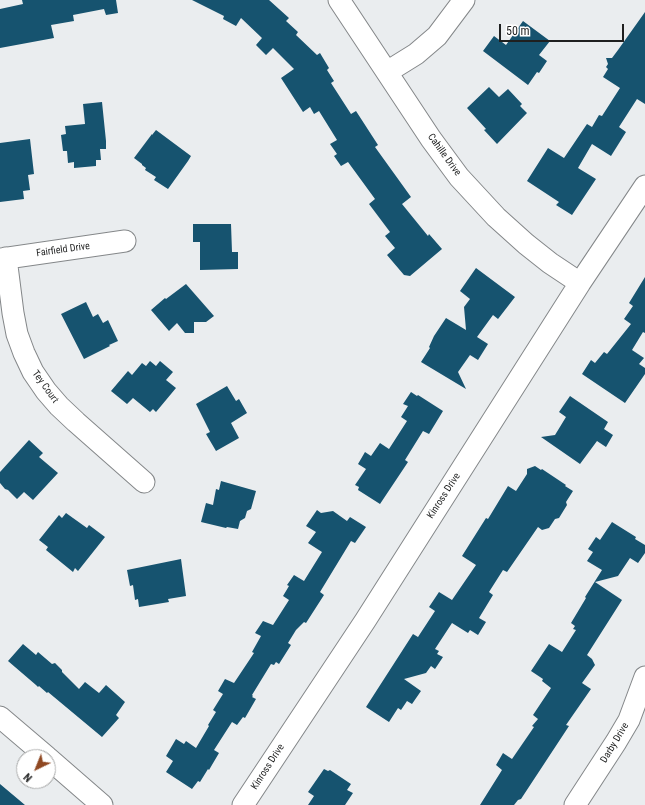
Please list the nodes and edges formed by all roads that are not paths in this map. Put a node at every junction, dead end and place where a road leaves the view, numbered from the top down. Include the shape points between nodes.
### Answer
1 (339, 0) edge
2 (464, 0) edge
3 (387, 72) junction
4 (645, 186) edge
5 (125, 241) dead end
6 (3, 258) edge
7 (580, 283) junction
8 (144, 482) dead end
9 (645, 677) edge
10 (0, 717) edge
11 (37, 749) edge
12 (56, 766) edge
13 (102, 805) edge
14 (243, 805) edge
15 (576, 805) edge

1 - 3 street, Cahille Drive
2 - 3 street via 437,36 416,54
3 - 7 street, Cahille Drive via 440,152 477,197 526,244 550,264
4 - 7 street, Kinross Drive
5 - 6 street, Fairfield Drive
6 - 8 street, Tey Court via 18,334 33,372 59,406
7 - 14 street, Kinross Drive via 365,621
9 - 15 street, Darby Drive via 620,737
10 - 11 street
12 - 13 street

